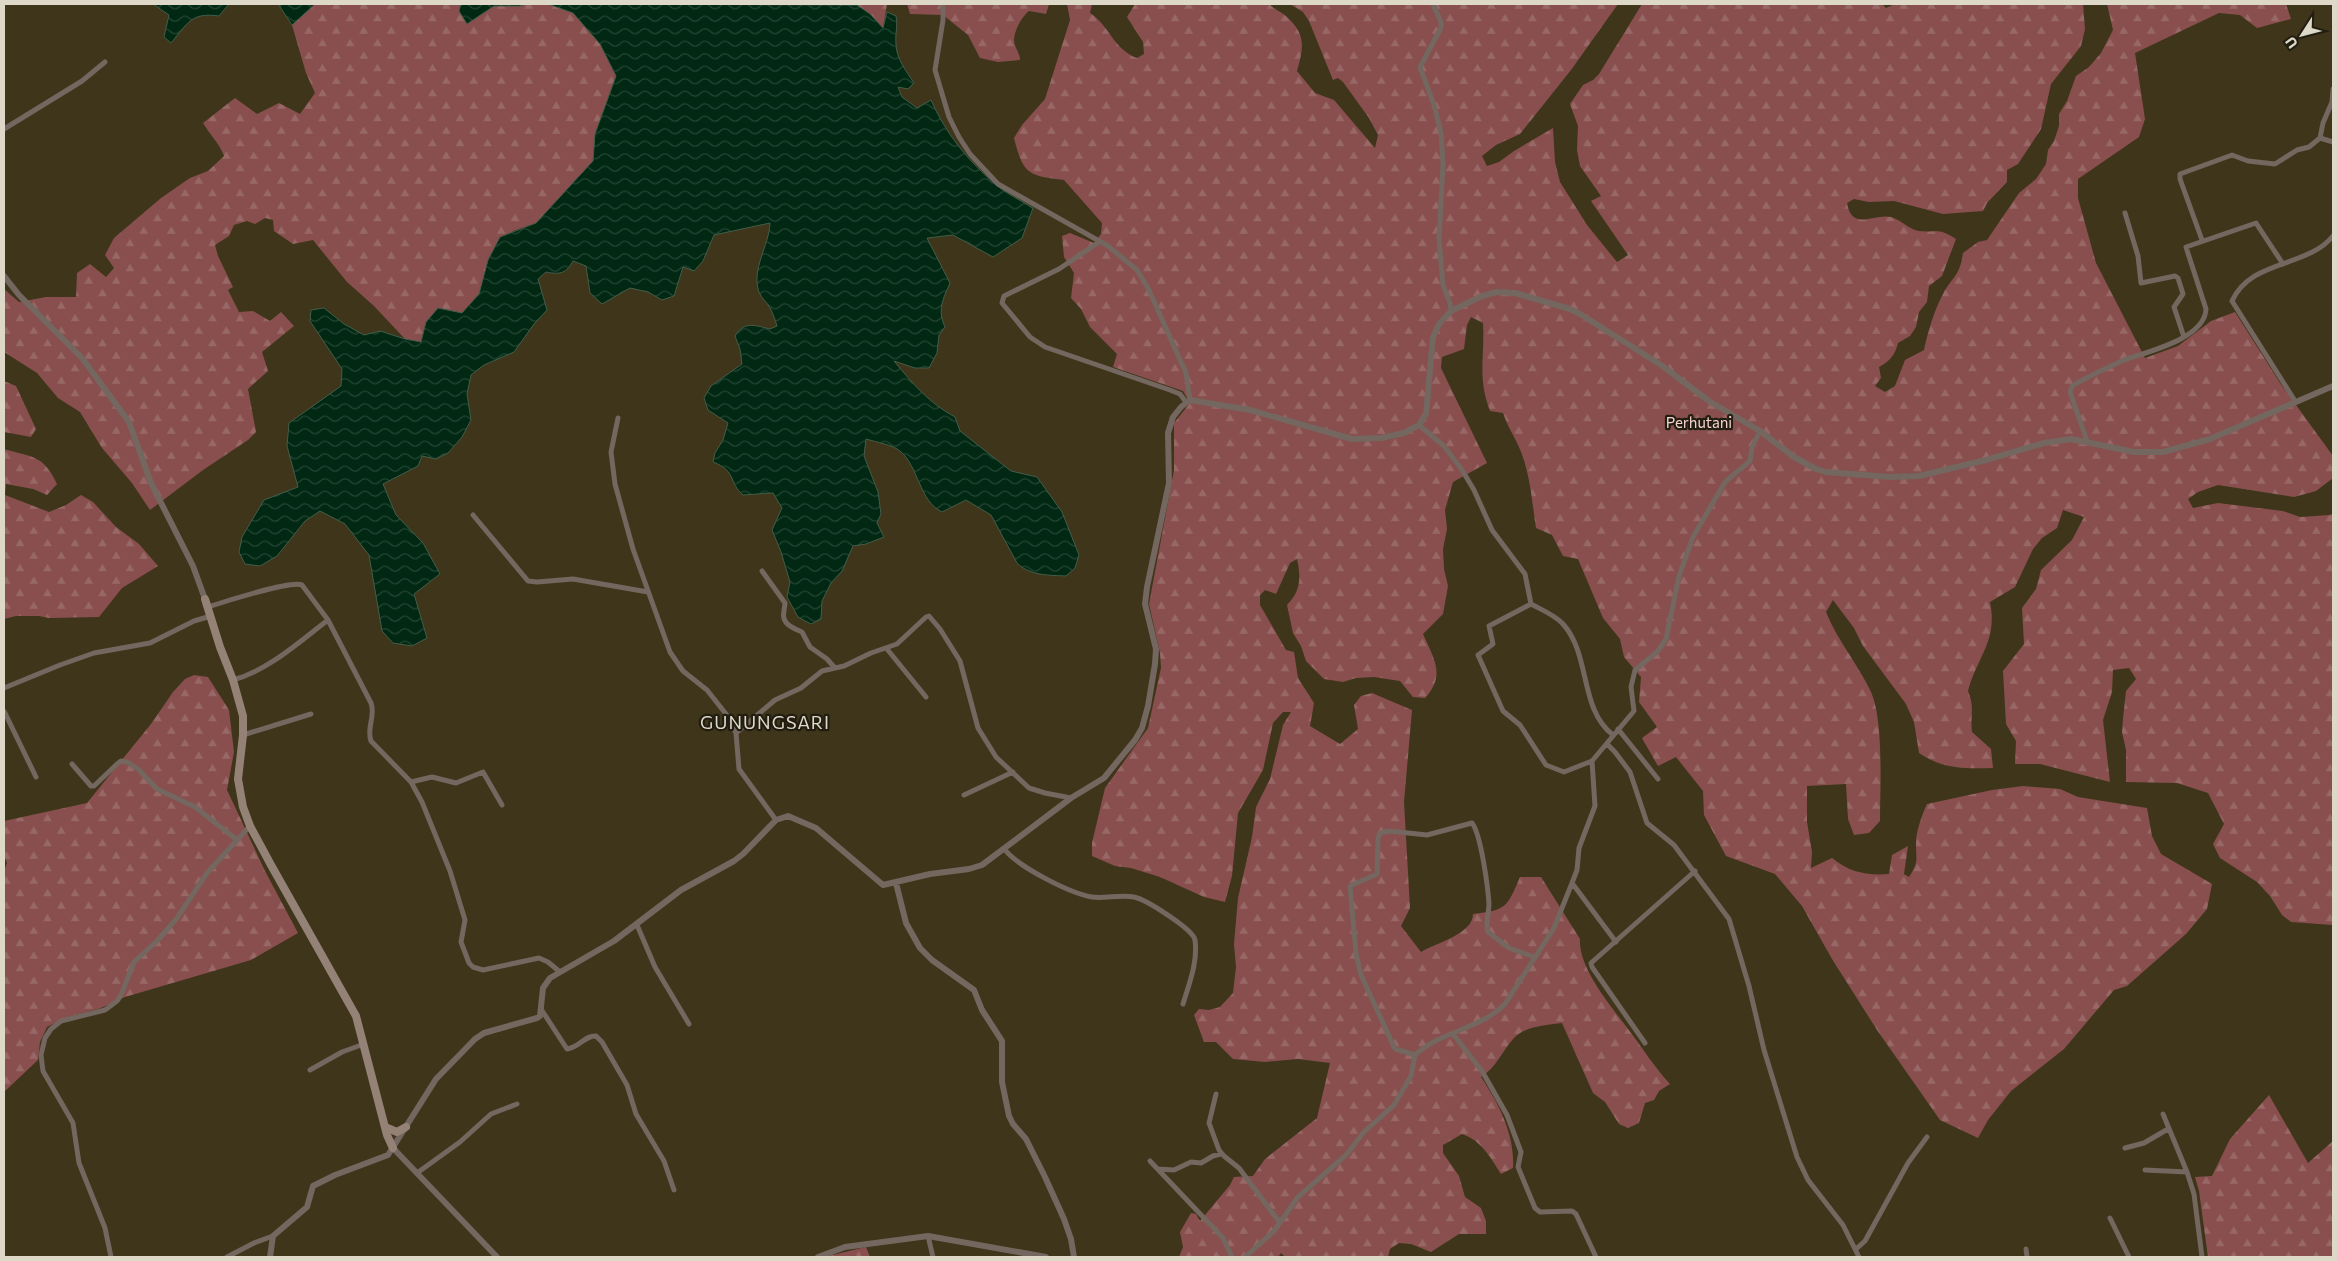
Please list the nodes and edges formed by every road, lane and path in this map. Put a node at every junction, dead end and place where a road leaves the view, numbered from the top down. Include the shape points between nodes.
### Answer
1 (943, 4) edge
2 (1433, 4) edge
3 (105, 62) dead end
4 (2333, 88) edge
5 (4, 130) edge
6 (2320, 138) junction
7 (2333, 142) edge
8 (2125, 213) dead end
9 (2333, 236) edge
10 (2202, 240) junction
11 (1099, 242) junction
12 (2283, 264) junction
13 (4, 276) edge
14 (1451, 311) junction
15 (2184, 337) junction
16 (2333, 386) edge
17 (2295, 400) junction
18 (1188, 401) junction
19 (618, 418) dead end
20 (1419, 425) junction
21 (1760, 431) junction
22 (2086, 441) junction
23 (473, 515) dead end
24 (762, 571) dead end
25 (648, 592) junction
26 (207, 603) junction
27 (1531, 604) junction
28 (211, 616) junction
29 (328, 620) junction
30 (887, 649) junction
31 (835, 668) junction
32 (233, 680) junction
33 (4, 688) edge
34 (926, 697) dead end
35 (4, 711) edge
36 (311, 714) dead end
37 (1618, 729) junction
38 (736, 733) junction
39 (243, 735) junction
40 (1613, 735) junction
41 (1607, 744) junction
42 (1592, 761) junction
43 (72, 764) dead end
44 (1013, 772) junction
45 (36, 777) dead end
46 (1658, 779) dead end
47 (411, 782) junction
48 (964, 795) dead end
49 (1071, 798) junction
50 (502, 805) dead end
51 (776, 820) junction
52 (250, 826) junction
53 (236, 839) junction
54 (1005, 850) junction
55 (1695, 871) junction
56 (896, 883) junction
57 (1572, 883) junction
58 (637, 925) junction
59 (1616, 942) junction
60 (1534, 957) junction
61 (560, 972) junction
62 (1183, 1004) dead end
63 (541, 1009) junction
64 (689, 1024) dead end
65 (1453, 1034) junction
66 (1645, 1043) dead end
67 (364, 1044) junction
68 (1415, 1055) junction
69 (310, 1070) dead end
70 (1216, 1094) dead end
71 (517, 1104) dead end
72 (2163, 1114) dead end
73 (385, 1127) junction
74 (406, 1127) junction
75 (2168, 1129) junction
76 (1927, 1137) dead end
77 (393, 1148) junction
78 (2125, 1148) dead end
79 (1222, 1154) junction
80 (1150, 1161) dead end
81 (1158, 1169) junction
82 (2145, 1170) dead end
83 (2187, 1172) junction
84 (416, 1173) junction
85 (674, 1190) dead end
86 (2110, 1218) dead end
87 (1280, 1223) junction
88 (273, 1236) junction
89 (928, 1236) junction
90 (2026, 1249) dead end
91 (1856, 1250) junction
92 (111, 1257) edge
93 (227, 1257) edge
94 (270, 1257) edge
95 (497, 1257) edge
96 (818, 1257) edge
97 (933, 1257) edge
98 (1046, 1257) edge
99 (1074, 1257) edge
100 (1232, 1257) edge
101 (1245, 1257) edge
102 (1596, 1257) edge
103 (1859, 1257) edge
104 (2026, 1257) edge
105 (2129, 1257) edge
106 (2202, 1257) edge

1 - 11 street via 934,64 954,129 970,154 1012,194
2 - 14 street via 1442,28 1420,67 1441,133 1439,239 1443,285
3 - 5 street via 82,81
4 - 6 street via 2332,102
6 - 7 street
6 - 10 street via 2275,164 2248,161 2232,155 2180,174
8 - 15 street via 2138,256 2141,283 2178,278 2183,294 2174,307
9 - 12 street via 2318,249
10 - 12 street via 2256,223
10 - 15 street via 2186,248 2206,313
11 - 18 street via 1129,263 1142,277 1186,372
11 - 18 street via 1059,269 1004,296 1002,303 1030,337 1045,347 1170,390
12 - 17 street via 2268,268 2248,281 2232,301
13 - 26 street via 82,358 129,422 151,483
14 - 20 street via 1434,333 1426,414
14 - 21 street via 1482,296 1505,292 1570,310
15 - 22 street via 2072,386 2070,392
16 - 17 street
17 - 22 street via 2210,439 2163,452 2134,452
18 - 20 street via 1250,410 1352,439 1381,438 1404,433
18 - 49 street via 1170,424 1169,483 1147,588 1146,611 1156,649 1145,718 1134,740 1104,778
19 - 25 street via 611,452 615,484
20 - 27 street via 1444,446 1462,470 1492,530 1525,574
21 - 22 street via 1816,469 1890,477 1939,472 2057,440
21 - 37 street via 1752,447 1750,461 1725,482 1693,537 1679,576 1668,634 1657,652 1635,670 1631,687 1634,711
23 - 25 street via 528,581 574,580
24 - 31 street via 785,603 786,623 802,632 810,647
25 - 38 street via 678,665 718,703
26 - 28 main road
26 - 29 street via 300,583
27 - 40 street via 1552,615 1570,633 1598,720
27 - 42 street via 1490,626 1492,644 1478,655 1503,711 1520,725 1546,765 1564,772
28 - 32 main road
28 - 33 street via 150,643 60,664
29 - 32 street via 277,658
29 - 47 street via 371,703 374,712 369,732 371,741
30 - 31 street
30 - 34 street
30 - 44 street via 926,617 932,618 960,661 982,736 996,757
31 - 38 street via 822,671 801,688 775,700
32 - 39 main road via 243,716
35 - 45 street
36 - 39 street
37 - 40 street
37 - 46 street
38 - 51 street via 739,769
39 - 52 main road via 238,779
40 - 41 street
41 - 42 street
41 - 55 street via 1630,772 1646,823 1674,845
42 - 57 street via 1595,806 1579,848
43 - 53 street via 94,786 121,761 127,762 157,789 195,808
44 - 48 street
44 - 49 street via 1030,788
47 - 50 street via 432,777 456,783 483,772
47 - 61 street via 450,871 465,920 461,942 469,963 483,970 539,958
49 - 54 street
51 - 56 street via 788,816 816,828 882,885
51 - 58 street via 744,854 681,890
52 - 53 street
52 - 67 main road via 305,929 351,1005
53 - 92 street via 207,873 177,918 134,962 116,1001 105,1010 61,1021 45,1038 41,1055 43,1071 73,1123 78,1163 104,1228
54 - 56 street via 977,868 930,874
54 - 62 street via 1015,860 1069,890 1092,897 1135,897 1189,930 1195,940 1195,957
55 - 59 street
55 - 91 street via 1731,924 1764,1050 1802,1170 1839,1220
56 - 99 street via 906,923 920,948 974,990 982,1010 1002,1041 1002,1082 1009,1116 1026,1139 1045,1177 1066,1225
57 - 59 street
57 - 60 street via 1554,928
58 - 61 street
58 - 64 street via 655,966
59 - 66 street via 1591,965
60 - 65 street via 1497,1012
60 - 68 street via 1509,948 1488,932 1486,878 1472,822 1427,835 1380,833 1377,874 1350,886 1358,965 1396,1048
61 - 63 street via 545,984
63 - 74 street via 540,1016 534,1020 475,1039 442,1070
63 - 85 street via 567,1049 591,1036 602,1042 627,1085 636,1114 664,1161
65 - 68 street
65 - 102 street via 1482,1071 1507,1115 1521,1152 1518,1167 1535,1208 1540,1212 1572,1211 1576,1214
67 - 69 street
67 - 73 main road
68 - 87 street via 1411,1076 1394,1105 1364,1132 1346,1155 1298,1196
70 - 79 street via 1209,1126
71 - 84 street via 491,1114 460,1142
72 - 75 street
73 - 74 main road via 397,1132
73 - 77 main road
74 - 77 street
75 - 78 street via 2144,1143
75 - 83 street
76 - 91 street via 1908,1163 1865,1241
77 - 84 street
77 - 88 street via 384,1159 313,1186 307,1207
79 - 81 street via 1174,1170
79 - 87 street via 1240,1168
80 - 81 street
81 - 100 street via 1224,1238
82 - 83 street
83 - 106 street via 2194,1194
84 - 95 street
86 - 105 street
87 - 101 street
88 - 93 street
88 - 94 street
89 - 96 street via 845,1247
89 - 97 street
89 - 98 street
90 - 104 street
91 - 103 street

